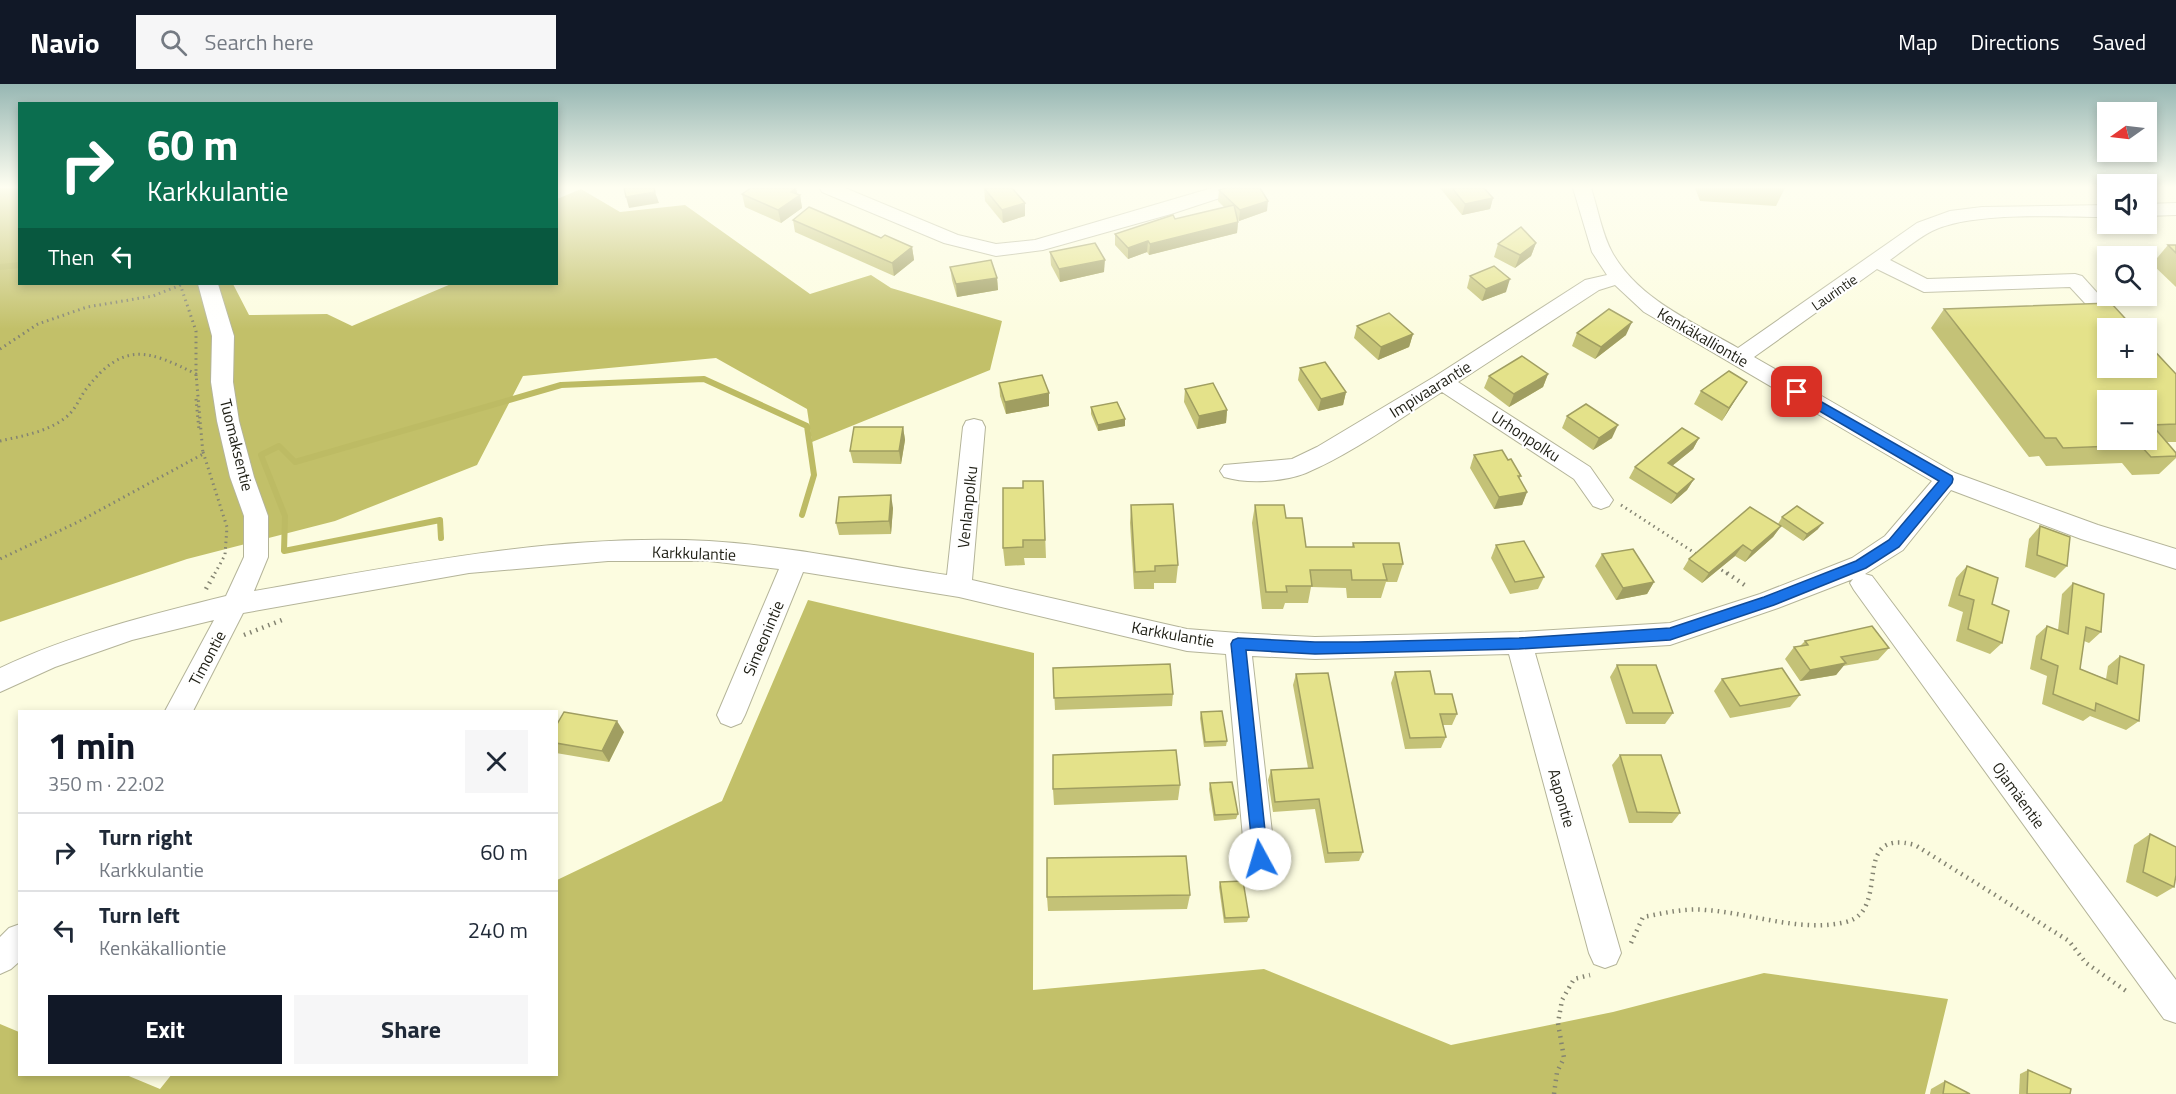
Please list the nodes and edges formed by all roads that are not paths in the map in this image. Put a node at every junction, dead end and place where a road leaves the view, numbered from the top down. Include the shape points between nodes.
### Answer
1 (942, 235) edge
2 (1075, 235) edge
3 (1597, 235) edge
4 (1913, 235) edge
5 (1878, 261) junction
6 (1619, 278) junction
7 (208, 285) edge
8 (2110, 318) edge
9 (1738, 358) junction
10 (1442, 382) junction
11 (974, 427) dead end
12 (1232, 471) dead end
13 (1947, 479) junction
14 (1596, 492) road end
15 (2176, 559) edge
16 (795, 561) junction
17 (1863, 583) dead end
18 (959, 587) junction
19 (235, 604) junction
20 (1519, 643) junction
21 (1238, 644) junction
22 (0, 681) edge
23 (180, 710) edge
24 (731, 715) dead end
25 (1260, 859) dead end
26 (18, 941) edge
27 (0, 958) edge
28 (1610, 959) road end
29 (2176, 1007) edge

1 - 2 street via 996,250 1036,246
3 - 6 street, Kenkäkalliontie via 1602,252
4 - 5 street, Laurintie
5 - 8 street via 1924,286 2075,280
5 - 9 street, Laurintie
6 - 9 street, Kenkäkalliontie via 1651,306
6 - 10 street, Impivaarantie via 1592,285
7 - 19 street, Tuomaksentie via 223,336 222,382 228,421 256,516 256,557
9 - 13 street, Kenkäkalliontie
10 - 12 street, Impivaarantie via 1297,467
10 - 14 street, Urhonpolku via 1582,473
11 - 18 street, Venlanpolku
13 - 15 street, Kenkäkalliontie
13 - 20 street, Karkkulantie via 1894,543 1861,565 1769,601 1670,634
16 - 18 street, Karkkulantie
16 - 19 street, Karkkulantie via 709,551 608,551 469,563
16 - 24 street, Simeonintie
17 - 29 street, Ojamäentie
18 - 21 street, Karkkulantie via 1187,640
19 - 22 street, Karkkulantie via 131,630 46,659
19 - 23 street, Timontie
20 - 21 street, Karkkulantie via 1315,648
20 - 28 street, Aapontie
21 - 25 street
26 - 27 street

